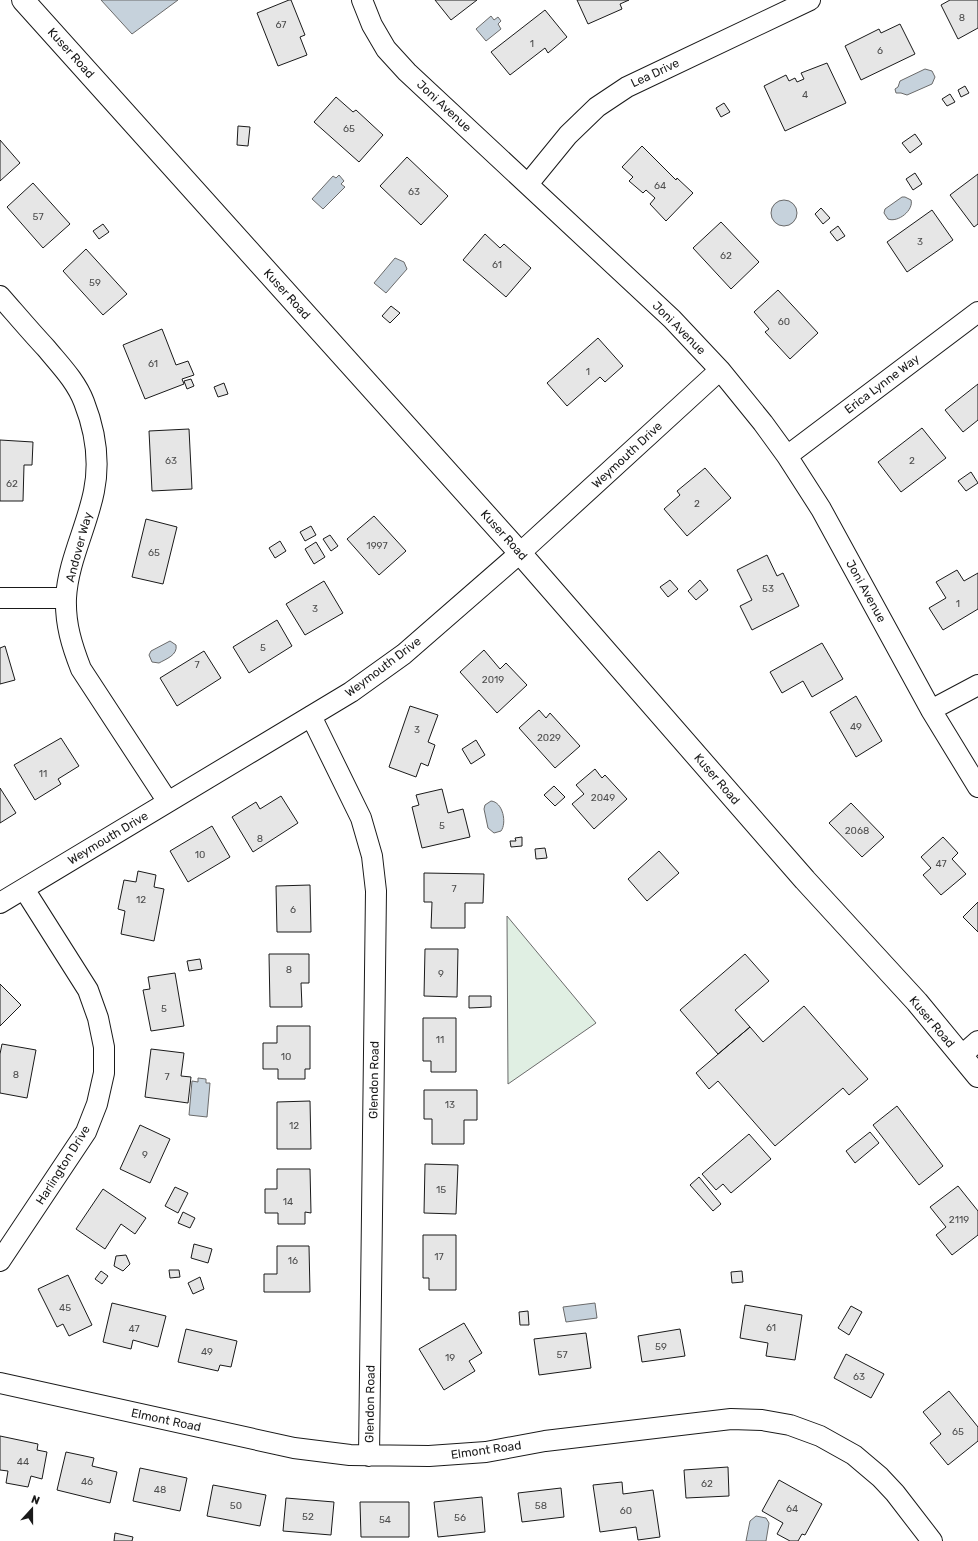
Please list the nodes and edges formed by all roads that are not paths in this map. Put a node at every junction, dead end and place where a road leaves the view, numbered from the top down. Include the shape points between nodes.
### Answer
1 (23, 0) edge
2 (362, 0) edge
3 (810, 0) edge
4 (528, 184) junction
5 (0, 296) edge
6 (978, 312) edge
7 (720, 370) junction
8 (787, 456) junction
9 (520, 553) junction
10 (0, 598) edge
11 (66, 598) junction
12 (978, 685) edge
13 (930, 710) junction
14 (311, 716) junction
15 (978, 787) edge
16 (168, 802) junction
17 (24, 889) junction
18 (0, 903) edge
19 (978, 1041) edge
20 (961, 1056) junction
21 (978, 1076) edge
22 (0, 1261) edge
23 (0, 1383) edge
24 (369, 1456) junction
25 (932, 1541) edge

1 - 9 street, Kuser Road
2 - 4 street, Joni Avenue via 372,25 386,49 407,72
3 - 4 street, Lea Drive via 627,87 597,107 568,135
4 - 7 street, Joni Avenue via 672,319
5 - 11 street, Andover Way via 70,375 84,400 94,430 97,459 94,490 70,569
6 - 8 street, Erica Lynne Way
7 - 8 street, Joni Avenue
7 - 9 street, Weymouth Drive
8 - 13 street, Joni Avenue via 821,509
9 - 14 street, Weymouth Drive via 404,654 351,692
9 - 20 street, Kuser Road via 805,880 917,1002
10 - 11 street
11 - 16 street, Andover Way via 66,618 71,644 81,669
12 - 13 street
13 - 15 street, Joni Avenue
14 - 16 street, Weymouth Drive
14 - 24 street, Glendon Road via 361,818 372,856 376,891
16 - 17 street, Weymouth Drive
17 - 18 street, Weymouth Drive
17 - 22 street, Harlington Drive via 88,990 100,1025 104,1047 104,1073 98,1104 86,1132
19 - 20 street
20 - 21 street, Kuser Road
23 - 24 street, Elmont Road via 294,1448
24 - 25 street, Elmont Road via 430,1456 486,1452 545,1441 731,1419 762,1420 790,1425 820,1436 854,1455 890,1488

